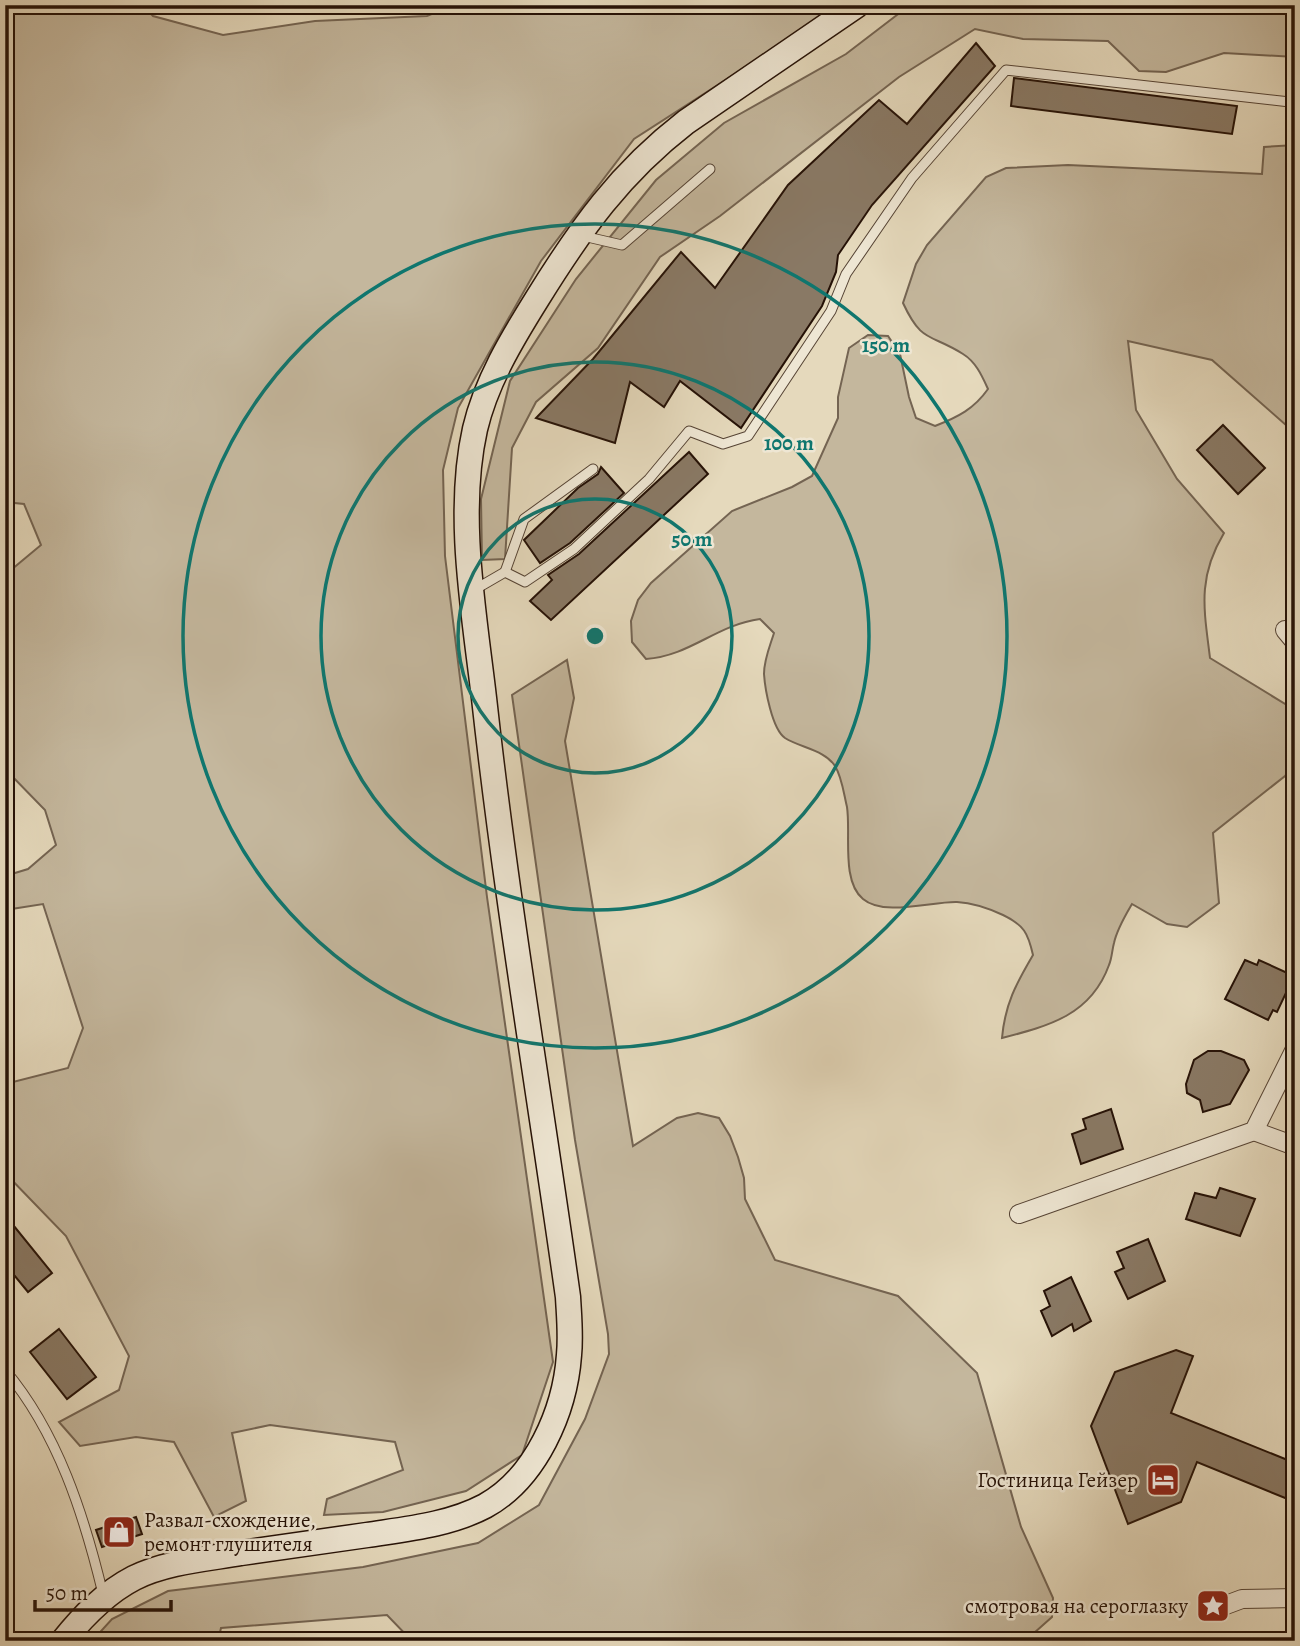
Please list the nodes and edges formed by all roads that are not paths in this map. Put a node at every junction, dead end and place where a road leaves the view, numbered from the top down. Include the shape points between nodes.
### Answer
1 (857, 5) edge
2 (1290, 102) dead end
3 (710, 169) dead end
4 (578, 235) junction
5 (593, 469) dead end
6 (505, 572) junction
7 (472, 590) junction
8 (1295, 1049) edge
9 (1254, 1131) junction
10 (1295, 1146) edge
11 (1019, 1214) dead end
12 (5, 1370) edge
13 (104, 1598) junction
14 (1295, 1598) edge
15 (1217, 1608) dead end
16 (63, 1641) edge

1 - 4 main road via 662,141 616,186
2 - 6 lane via 1006,71 912,178 846,274 831,311 748,436 723,443 689,430 649,479 574,549 525,582
3 - 4 lane via 622,245
4 - 7 main road via 500,362 475,427 467,505
5 - 6 lane via 524,519
6 - 7 lane
7 - 13 main road via 499,830 568,1297 569,1355 554,1417 535,1458 517,1481 473,1511 398,1530 200,1560 145,1573
8 - 9 street
9 - 10 street
9 - 11 street
12 - 13 lane via 24,1393 64,1468
13 - 16 main road
14 - 15 street via 1242,1599

